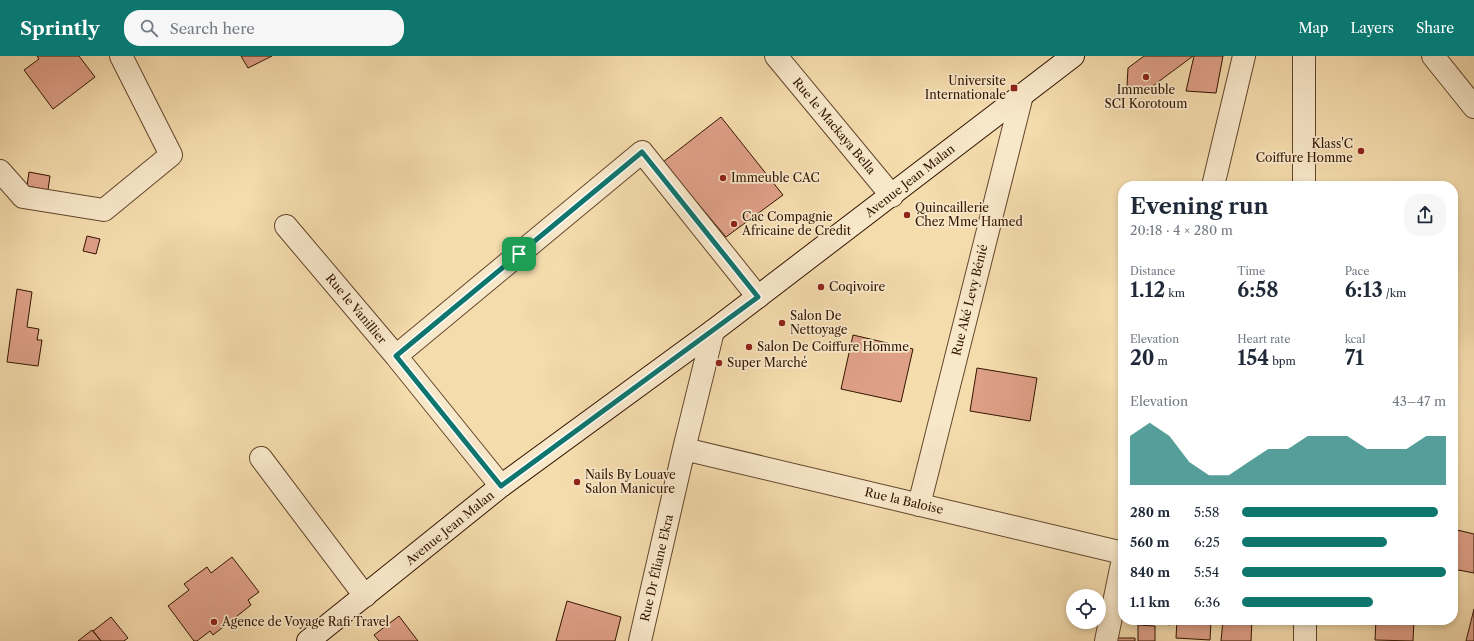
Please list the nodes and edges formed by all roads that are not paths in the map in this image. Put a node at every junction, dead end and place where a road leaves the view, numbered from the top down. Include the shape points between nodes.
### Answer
1 (121, 56) edge
2 (776, 56) edge
3 (1073, 56) edge
4 (1244, 56) edge
5 (1304, 56) edge
6 (1433, 56) edge
7 (1022, 95) junction
8 (1474, 107) edge
9 (0, 170) edge
10 (1214, 181) edge
11 (1304, 181) edge
12 (892, 196) junction
13 (286, 226) dead end
14 (758, 297) junction
15 (713, 331) junction
16 (396, 356) junction
17 (684, 449) junction
18 (261, 458) dead end
19 (501, 486) junction
20 (919, 505) junction
21 (1118, 552) edge
22 (1118, 583) edge
23 (364, 596) junction
24 (1305, 625) edge
25 (308, 641) edge
26 (640, 641) edge
27 (1106, 641) edge
28 (1305, 641) edge

1 - 9 street via 171,155 104,210 23,197
2 - 12 street, Rue le Mackaya Bella
3 - 7 street, Avenue Jean Malan
4 - 10 street
5 - 11 street
6 - 8 street
7 - 12 street, Avenue Jean Malan
7 - 20 street, Rue Aké Levy Bénié
12 - 14 street, Avenue Jean Malan
13 - 16 street, Rue le Vanillier
14 - 15 street, Avenue Jean Malan
14 - 16 street via 642,152
15 - 17 street, Rue Dr Éliane Ekra
15 - 19 street, Avenue Jean Malan
16 - 19 street, Rue le Vanillier
17 - 20 street, Rue la Baloise
17 - 26 street, Rue Dr Éliane Ekra
18 - 23 street
19 - 23 street, Avenue Jean Malan
20 - 21 street, Rue la Baloise
22 - 27 street
23 - 25 street, Avenue Jean Malan
24 - 28 street

